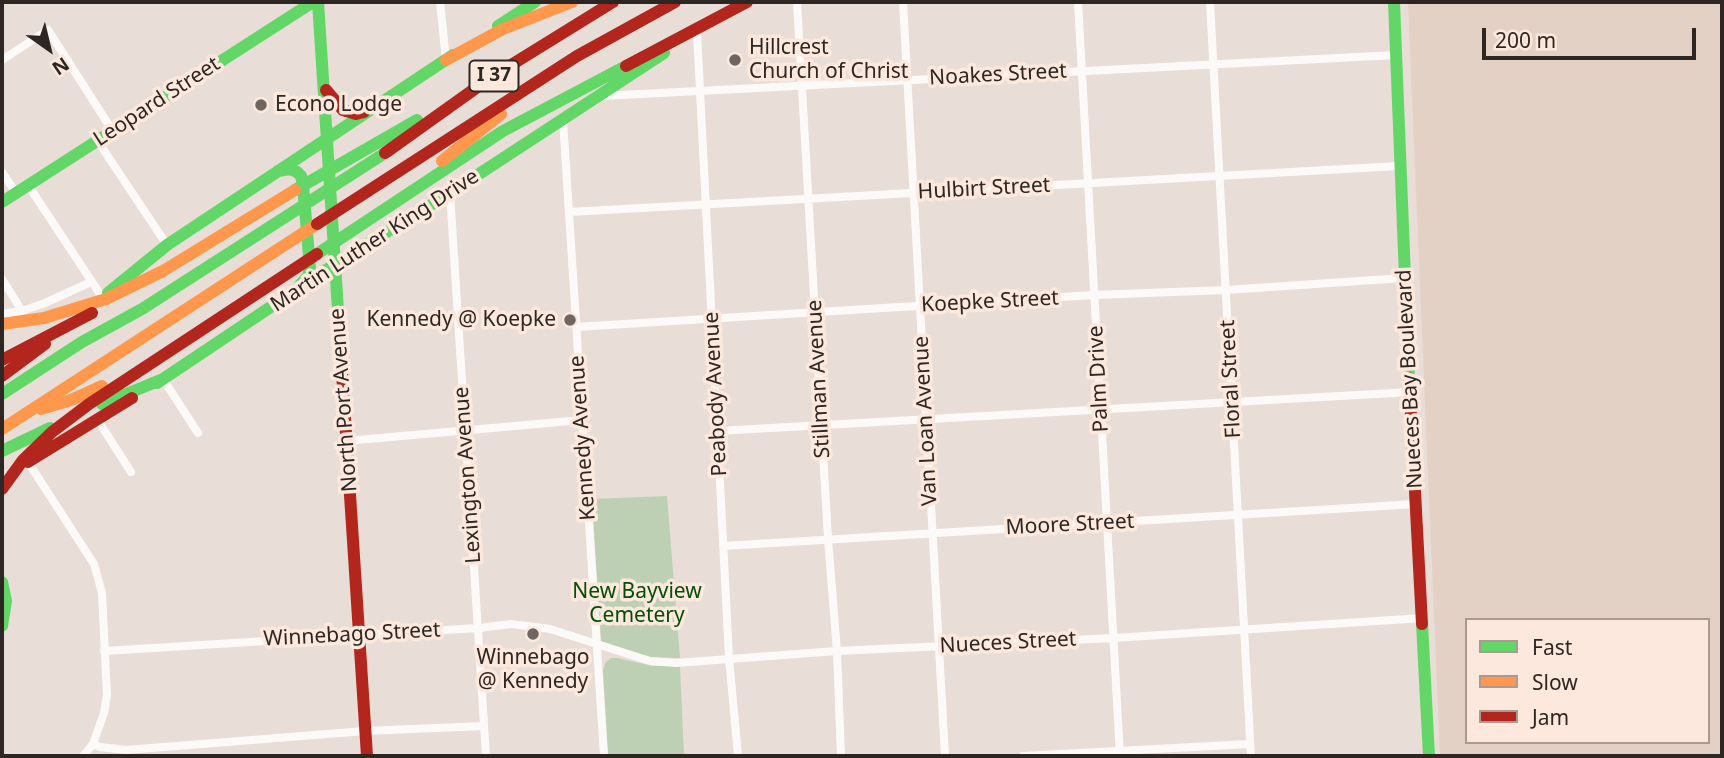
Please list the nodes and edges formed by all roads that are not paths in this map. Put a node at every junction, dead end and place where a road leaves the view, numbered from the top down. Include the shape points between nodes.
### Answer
1 (313, 2) edge
2 (318, 2) edge
3 (440, 2) edge
4 (536, 2) edge
5 (572, 2) edge
6 (613, 2) edge
7 (675, 2) edge
8 (747, 2) edge
9 (797, 2) edge
10 (903, 2) edge
11 (1078, 2) edge
12 (1210, 2) edge
13 (1394, 2) edge
14 (697, 32) junction
15 (1396, 55) junction
16 (2, 60) edge
17 (446, 60) junction
18 (1213, 64) junction
19 (1082, 71) junction
20 (552, 73) junction
21 (489, 78) junction
22 (907, 80) junction
23 (802, 85) junction
24 (325, 89) junction
25 (700, 91) junction
26 (600, 96) junction
27 (368, 111) junction
28 (563, 120) junction
29 (112, 130) junction
30 (328, 136) junction
31 (97, 140) junction
32 (1399, 166) junction
33 (2, 172) edge
34 (276, 172) junction
35 (1220, 176) junction
36 (1088, 183) junction
37 (28, 185) junction
38 (16, 193) junction
39 (450, 193) junction
40 (914, 193) junction
41 (808, 199) junction
42 (2, 202) edge
43 (706, 204) junction
44 (386, 208) junction
45 (569, 212) junction
46 (167, 245) junction
47 (335, 264) junction
48 (163, 271) junction
49 (1404, 278) junction
50 (2, 279) edge
51 (91, 282) junction
52 (1226, 290) junction
53 (292, 293) junction
54 (1094, 295) junction
55 (102, 298) junction
56 (920, 306) junction
57 (22, 311) junction
58 (815, 312) junction
59 (2, 314) edge
60 (712, 320) junction
61 (2, 324) edge
62 (576, 327) junction
63 (172, 349) junction
64 (2, 360) edge
65 (2, 376) edge
66 (163, 379) junction
67 (1411, 393) junction
68 (2, 394) edge
69 (1232, 402) junction
70 (1101, 410) junction
71 (2, 417) edge
72 (97, 419) junction
73 (582, 420) junction
74 (926, 420) junction
75 (821, 426) junction
76 (2, 429) edge
77 (465, 431) junction
78 (718, 431) junction
79 (198, 433) dead end
80 (346, 441) junction
81 (2, 451) edge
82 (28, 462) junction
83 (131, 472) dead end
84 (2, 479) edge
85 (2, 489) edge
86 (1416, 504) junction
87 (1238, 515) junction
88 (1107, 523) junction
89 (933, 533) junction
90 (828, 539) junction
91 (723, 546) junction
92 (2, 582) edge
93 (1423, 618) junction
94 (2, 626) edge
95 (478, 628) junction
96 (1244, 629) junction
97 (359, 634) junction
98 (1114, 638) junction
99 (597, 643) junction
100 (939, 646) junction
101 (104, 651) junction
102 (837, 651) junction
103 (729, 658) junction
104 (484, 726) junction
105 (365, 731) junction
106 (93, 744) junction
107 (1251, 744) junction
108 (1120, 754) edge
109 (83, 756) edge
110 (367, 756) edge
111 (486, 756) edge
112 (604, 756) edge
113 (738, 756) edge
114 (841, 756) edge
115 (945, 756) edge
116 (1023, 756) edge
117 (1251, 756) edge
118 (1429, 756) edge

1 - 29 main road, Leopard Street
2 - 24 main road, North Port Avenue
3 - 17 street
4 - 17 main road
5 - 17 main road via 503,29
6 - 21 main road, I 37
7 - 20 main road, I 37
8 - 14 main road, Martin Luther King Drive
8 - 44 main road via 503,131
9 - 23 street, Stillman Avenue
10 - 22 street, Van Loan Avenue
11 - 19 street, Palm Drive
12 - 18 street, Floral Street
13 - 15 main road, Nueces Bay Boulevard
14 - 25 street, Peabody Avenue
14 - 26 main road, Martin Luther King Drive
15 - 18 street, Noakes Street
15 - 32 main road, Nueces Bay Boulevard
16 - 29 street via 47,30
17 - 27 main road
18 - 19 street, Noakes Street
18 - 35 street, Floral Street
19 - 22 street, Noakes Street
19 - 36 street, Palm Drive
20 - 44 main road
20 - 76 main road, I 37
21 - 48 main road
21 - 68 main road, I 37 via 379,157
22 - 23 street, Noakes Street
22 - 40 street, Van Loan Avenue
23 - 25 street, Noakes Street
23 - 41 street, Stillman Avenue
24 - 27 main road via 343,110
24 - 30 main road, North Port Avenue
25 - 26 street, Noakes Street
25 - 43 street, Peabody Avenue
26 - 28 main road, Martin Luther King Drive
27 - 30 main road
28 - 39 main road, Martin Luther King Drive
28 - 45 street, Kennedy Avenue
29 - 31 main road, Leopard Street
30 - 34 main road
30 - 47 main road, North Port Avenue
31 - 37 main road, Leopard Street
31 - 46 street
32 - 35 street, Hulbirt Street
32 - 49 main road, Nueces Bay Boulevard
33 - 38 street
34 - 46 main road
34 - 53 main road via 297,172 303,185 310,268
35 - 36 street, Hulbirt Street
35 - 52 street, Floral Street
36 - 40 street, Hulbirt Street
36 - 54 street, Palm Drive
37 - 38 main road, Leopard Street
37 - 51 street
38 - 42 main road, Leopard Street
39 - 47 main road, Martin Luther King Drive
39 - 77 street, Lexington Avenue
40 - 41 street, Hulbirt Street
40 - 56 street, Van Loan Avenue
41 - 43 street, Hulbirt Street
41 - 58 street, Stillman Avenue
43 - 45 street, Hulbirt Street
43 - 60 street, Peabody Avenue
44 - 63 main road
45 - 62 street, Kennedy Avenue
46 - 55 main road
47 - 53 main road, Martin Luther King Drive
47 - 80 main road, North Port Avenue
48 - 61 main road via 79,309
48 - 64 main road via 109,305
49 - 52 street, Koepke Street
49 - 67 main road, Nueces Bay Boulevard
50 - 57 street
51 - 55 street
51 - 57 street
52 - 54 street, Koepke Street
52 - 69 street, Floral Street
53 - 66 main road, Martin Luther King Drive
54 - 56 street, Koepke Street
54 - 70 street, Palm Drive
55 - 65 main road
56 - 58 street, Koepke Street
56 - 74 street, Van Loan Avenue
57 - 59 street
58 - 60 street, Koepke Street
58 - 75 street, Stillman Avenue
60 - 62 street, Koepke Street
60 - 78 street, Peabody Avenue
62 - 73 street, Kennedy Avenue
63 - 71 main road via 71,400
63 - 85 main road via 52,432
66 - 72 main road, Martin Luther King Drive
66 - 79 street
66 - 81 main road
67 - 69 street
67 - 86 main road, Nueces Bay Boulevard
69 - 70 street
69 - 87 street, Floral Street
70 - 74 street
70 - 88 street, Palm Drive
72 - 82 main road, Martin Luther King Drive
72 - 83 street
73 - 77 street
73 - 99 street, Kennedy Avenue
74 - 75 street
74 - 89 street, Van Loan Avenue
75 - 78 street
75 - 90 street, Stillman Avenue
77 - 80 street
77 - 95 street, Lexington Avenue
78 - 91 street, Peabody Avenue
80 - 97 main road, North Port Avenue
82 - 84 main road, Martin Luther King Drive
82 - 101 street via 98,573
86 - 87 street, Moore Street
86 - 93 main road, Nueces Bay Boulevard
87 - 88 street, Moore Street
87 - 96 street, Floral Street
88 - 89 street, Moore Street
88 - 98 street, Palm Drive
89 - 90 street, Moore Street
89 - 100 street, Van Loan Avenue
90 - 91 street, Moore Street
90 - 102 street, Stillman Avenue
91 - 103 street, Peabody Avenue
92 - 94 main road via 6,601
93 - 96 street, Nueces Street
93 - 118 main road, Nueces Bay Boulevard
95 - 97 street, Winnebago Street
95 - 99 street, Winnebago Street via 530,625
95 - 104 street, Lexington Avenue
96 - 98 street, Nueces Street
96 - 107 street, Floral Street
97 - 101 street, Winnebago Street
97 - 105 main road, North Port Avenue
98 - 100 street, Nueces Street
98 - 108 street, Palm Drive
99 - 103 street, Nueces Street via 650,661
99 - 112 street, Kennedy Avenue
100 - 102 street, Nueces Street
100 - 115 street, Van Loan Avenue
101 - 106 street via 107,695
102 - 103 street, Nueces Street
102 - 114 street, Stillman Avenue
103 - 113 street, Peabody Avenue
104 - 105 street
104 - 111 street, Lexington Avenue
105 - 106 street via 126,750
105 - 110 main road, North Port Avenue
106 - 109 street
107 - 108 street
107 - 117 street, Floral Street
108 - 116 street

